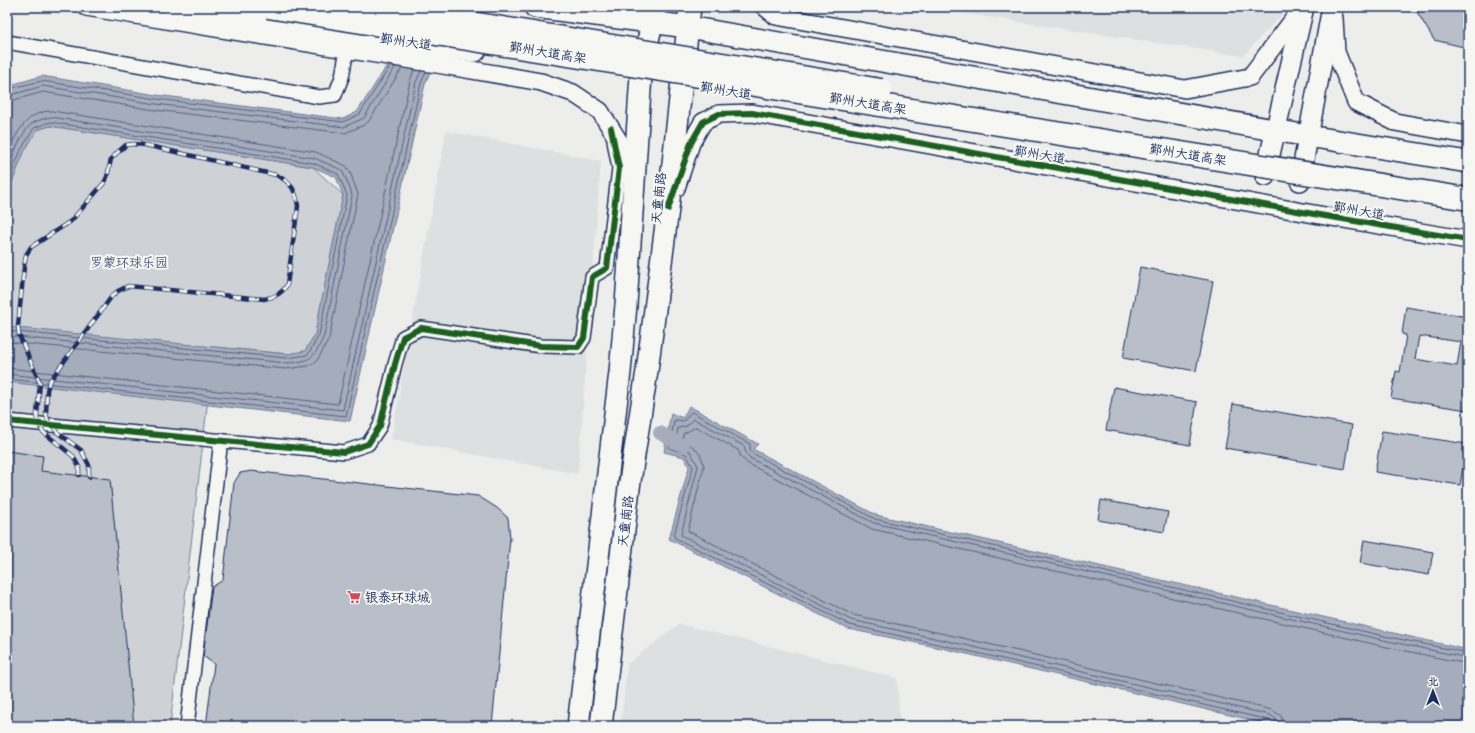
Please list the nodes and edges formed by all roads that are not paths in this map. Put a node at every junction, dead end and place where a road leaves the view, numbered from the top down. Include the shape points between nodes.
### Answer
1 (86, 7) edge
2 (173, 7) edge
3 (268, 7) edge
4 (374, 7) edge
5 (535, 7) edge
6 (765, 7) edge
7 (1303, 7) edge
8 (1333, 7) edge
9 (653, 15) edge
10 (689, 17) edge
11 (7, 42) edge
12 (384, 47) junction
13 (347, 50) junction
14 (641, 75) junction
15 (681, 82) junction
16 (611, 128) junction
17 (1276, 130) junction
18 (1468, 135) edge
19 (1308, 136) junction
20 (1468, 162) edge
21 (1265, 176) junction
22 (1300, 181) junction
23 (1468, 185) edge
24 (1468, 199) edge
25 (632, 204) junction
26 (668, 209) junction
27 (1468, 209) edge
28 (1468, 240) edge
29 (7, 421) edge
30 (221, 440) junction
31 (188, 726) edge
32 (578, 726) edge
33 (600, 726) edge

1 - 13 street
2 - 12 main road, 鄞州大道
3 - 24 highway, 鄞州大道高架, bridge
4 - 23 highway, 鄞州大道高架, bridge
5 - 9 main road
6 - 7 street via 776,16 1185,89 1250,77
7 - 17 main road
8 - 18 street via 1336,52 1356,102 1395,122
8 - 19 main road
9 - 10 main road
9 - 14 main road
10 - 15 main road, 天童南路
10 - 17 main road
11 - 13 street via 319,97 335,95 342,77
12 - 13 street
12 - 14 main road, 鄞州大道 via 460,49
12 - 16 street via 443,65 541,82 572,93 600,111
14 - 15 main road, 鄞州大道
14 - 25 main road
15 - 21 main road, 鄞州大道
15 - 26 main road, 天童南路
16 - 25 street via 634,176
16 - 30 street via 619,168 607,268 592,277 584,338 578,347 541,346 421,328 403,337 380,426 368,444 344,452
17 - 19 main road
17 - 21 main road
19 - 20 main road
19 - 22 main road
21 - 22 main road, 鄞州大道
22 - 27 main road, 鄞州大道
25 - 32 main road via 620,372
26 - 28 street, 鄞州大道 via 691,143 702,122 719,114 752,113
26 - 33 main road, 天童南路 via 629,488
29 - 30 street
30 - 31 street

